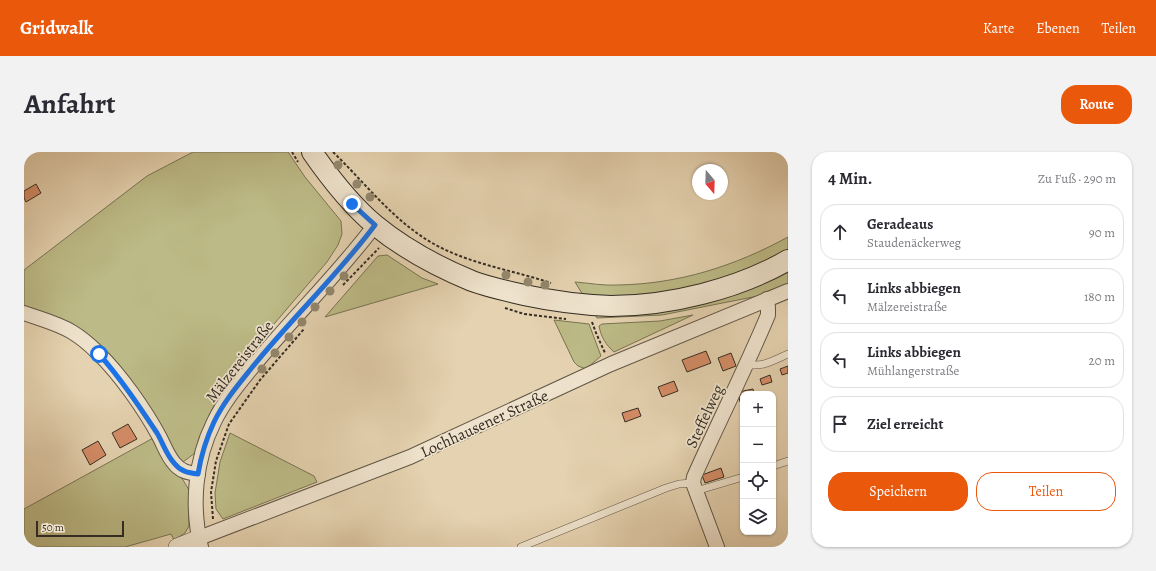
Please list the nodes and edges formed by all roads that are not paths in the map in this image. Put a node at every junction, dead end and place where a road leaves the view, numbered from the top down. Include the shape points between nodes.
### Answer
1 (312, 152) edge
2 (375, 225) junction
3 (788, 260) edge
4 (788, 291) edge
5 (767, 299) junction
6 (24, 313) edge
7 (788, 354) edge
8 (747, 364) junction
9 (788, 461) edge
10 (776, 465) edge
11 (198, 474) junction
12 (740, 478) edge
13 (694, 487) junction
14 (200, 543) edge
15 (177, 547) edge
16 (521, 547) edge
17 (717, 547) edge

1 - 2 main road via 352,204
2 - 3 main road via 431,262 472,281 527,296 574,303 612,306 663,302 741,282
2 - 11 street, Mälzereistraße via 232,393 214,422
4 - 5 street, Lochhausener Straße
5 - 8 street, Steffelweg via 768,315
5 - 14 street, Lochhausener Straße via 611,364 410,457 215,532
6 - 11 street via 72,332 95,350 129,390 174,463 188,473
7 - 8 lane via 765,364
8 - 13 street, Steffelweg via 694,477
9 - 10 lane
11 - 14 street, Mälzereistraße via 196,498
12 - 13 lane
13 - 16 lane via 679,484 666,488
13 - 17 street
14 - 15 street, Lochhausener Straße

